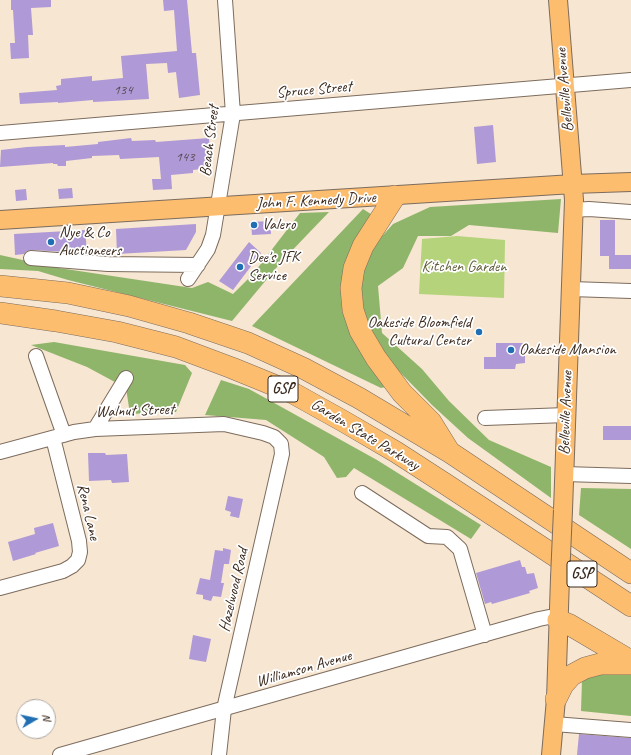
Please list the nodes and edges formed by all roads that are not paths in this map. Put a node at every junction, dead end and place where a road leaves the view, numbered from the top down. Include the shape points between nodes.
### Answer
1 (225, 0) edge
2 (558, 0) edge
3 (631, 80) edge
4 (565, 86) junction
5 (233, 114) junction
6 (0, 133) edge
7 (631, 182) edge
8 (573, 184) junction
9 (395, 196) junction
10 (218, 206) junction
11 (573, 210) junction
12 (631, 212) edge
13 (0, 220) edge
14 (31, 258) dead end
15 (198, 265) junction
16 (188, 280) dead end
17 (0, 286) edge
18 (571, 289) junction
19 (631, 291) edge
20 (0, 313) edge
21 (36, 356) dead end
22 (126, 378) dead end
23 (566, 415) junction
24 (485, 418) dead end
25 (95, 429) junction
26 (58, 436) junction
27 (274, 436) joint
28 (0, 452) edge
29 (451, 454) junction
30 (564, 474) junction
31 (631, 476) edge
32 (362, 493) dead end
33 (631, 573) edge
34 (0, 588) edge
35 (631, 606) edge
36 (558, 620) junction
37 (485, 635) junction
38 (631, 661) edge
39 (631, 664) edge
40 (556, 699) junction
41 (224, 709) junction
42 (554, 724) junction
43 (631, 730) edge
44 (60, 755) edge
45 (219, 755) edge
46 (551, 755) edge

1 - 5 street, Beach Street
2 - 4 main road, Belleville Avenue
3 - 4 street, Spruce Street
4 - 5 street, Spruce Street
4 - 8 main road, Belleville Avenue
5 - 6 street, Spruce Street
5 - 10 street, Beach Street
7 - 8 main road, John F. Kennedy Drive
8 - 9 main road, John F. Kennedy Drive
8 - 11 main road, Belleville Avenue
9 - 10 main road, John F. Kennedy Drive
9 - 29 highway via 363,246 354,268 351,288 353,310 360,331 376,358 402,393 431,422
10 - 13 main road, John F. Kennedy Drive
10 - 15 street, Beach Street via 214,236
11 - 12 street
11 - 18 main road, Belleville Avenue
14 - 15 street via 108,264
15 - 16 street, Beach Street
17 - 29 highway, Garden State Parkway / GSP via 68,293 129,306 248,343 303,368 359,398
18 - 19 street
18 - 23 main road, Belleville Avenue
20 - 35 highway, Garden State Parkway / GSP via 56,320 176,347 291,392 402,456
21 - 26 street
22 - 25 street
23 - 24 street
23 - 30 main road, Belleville Avenue
25 - 26 street, Walnut Street
25 - 27 street, Walnut Street via 224,424
26 - 28 street, Walnut Street
26 - 34 street, Rena Lane via 79,541 78,560 63,571
27 - 41 street, Hazelwood Road via 280,444 282,454
29 - 33 highway, Garden State Parkway / GSP
30 - 31 street
30 - 36 main road, Belleville Avenue, bridge
32 - 37 street via 428,536 447,538 460,549
36 - 37 street, Williamson Avenue via 549,617 539,619
36 - 38 highway
36 - 40 main road, Belleville Avenue
37 - 41 street, Williamson Avenue
39 - 40 highway via 600,664 586,668 572,675
40 - 42 main road, Belleville Avenue
41 - 44 street, Williamson Avenue
41 - 45 street, Hazelwood Road
42 - 43 street
42 - 46 main road, Belleville Avenue

